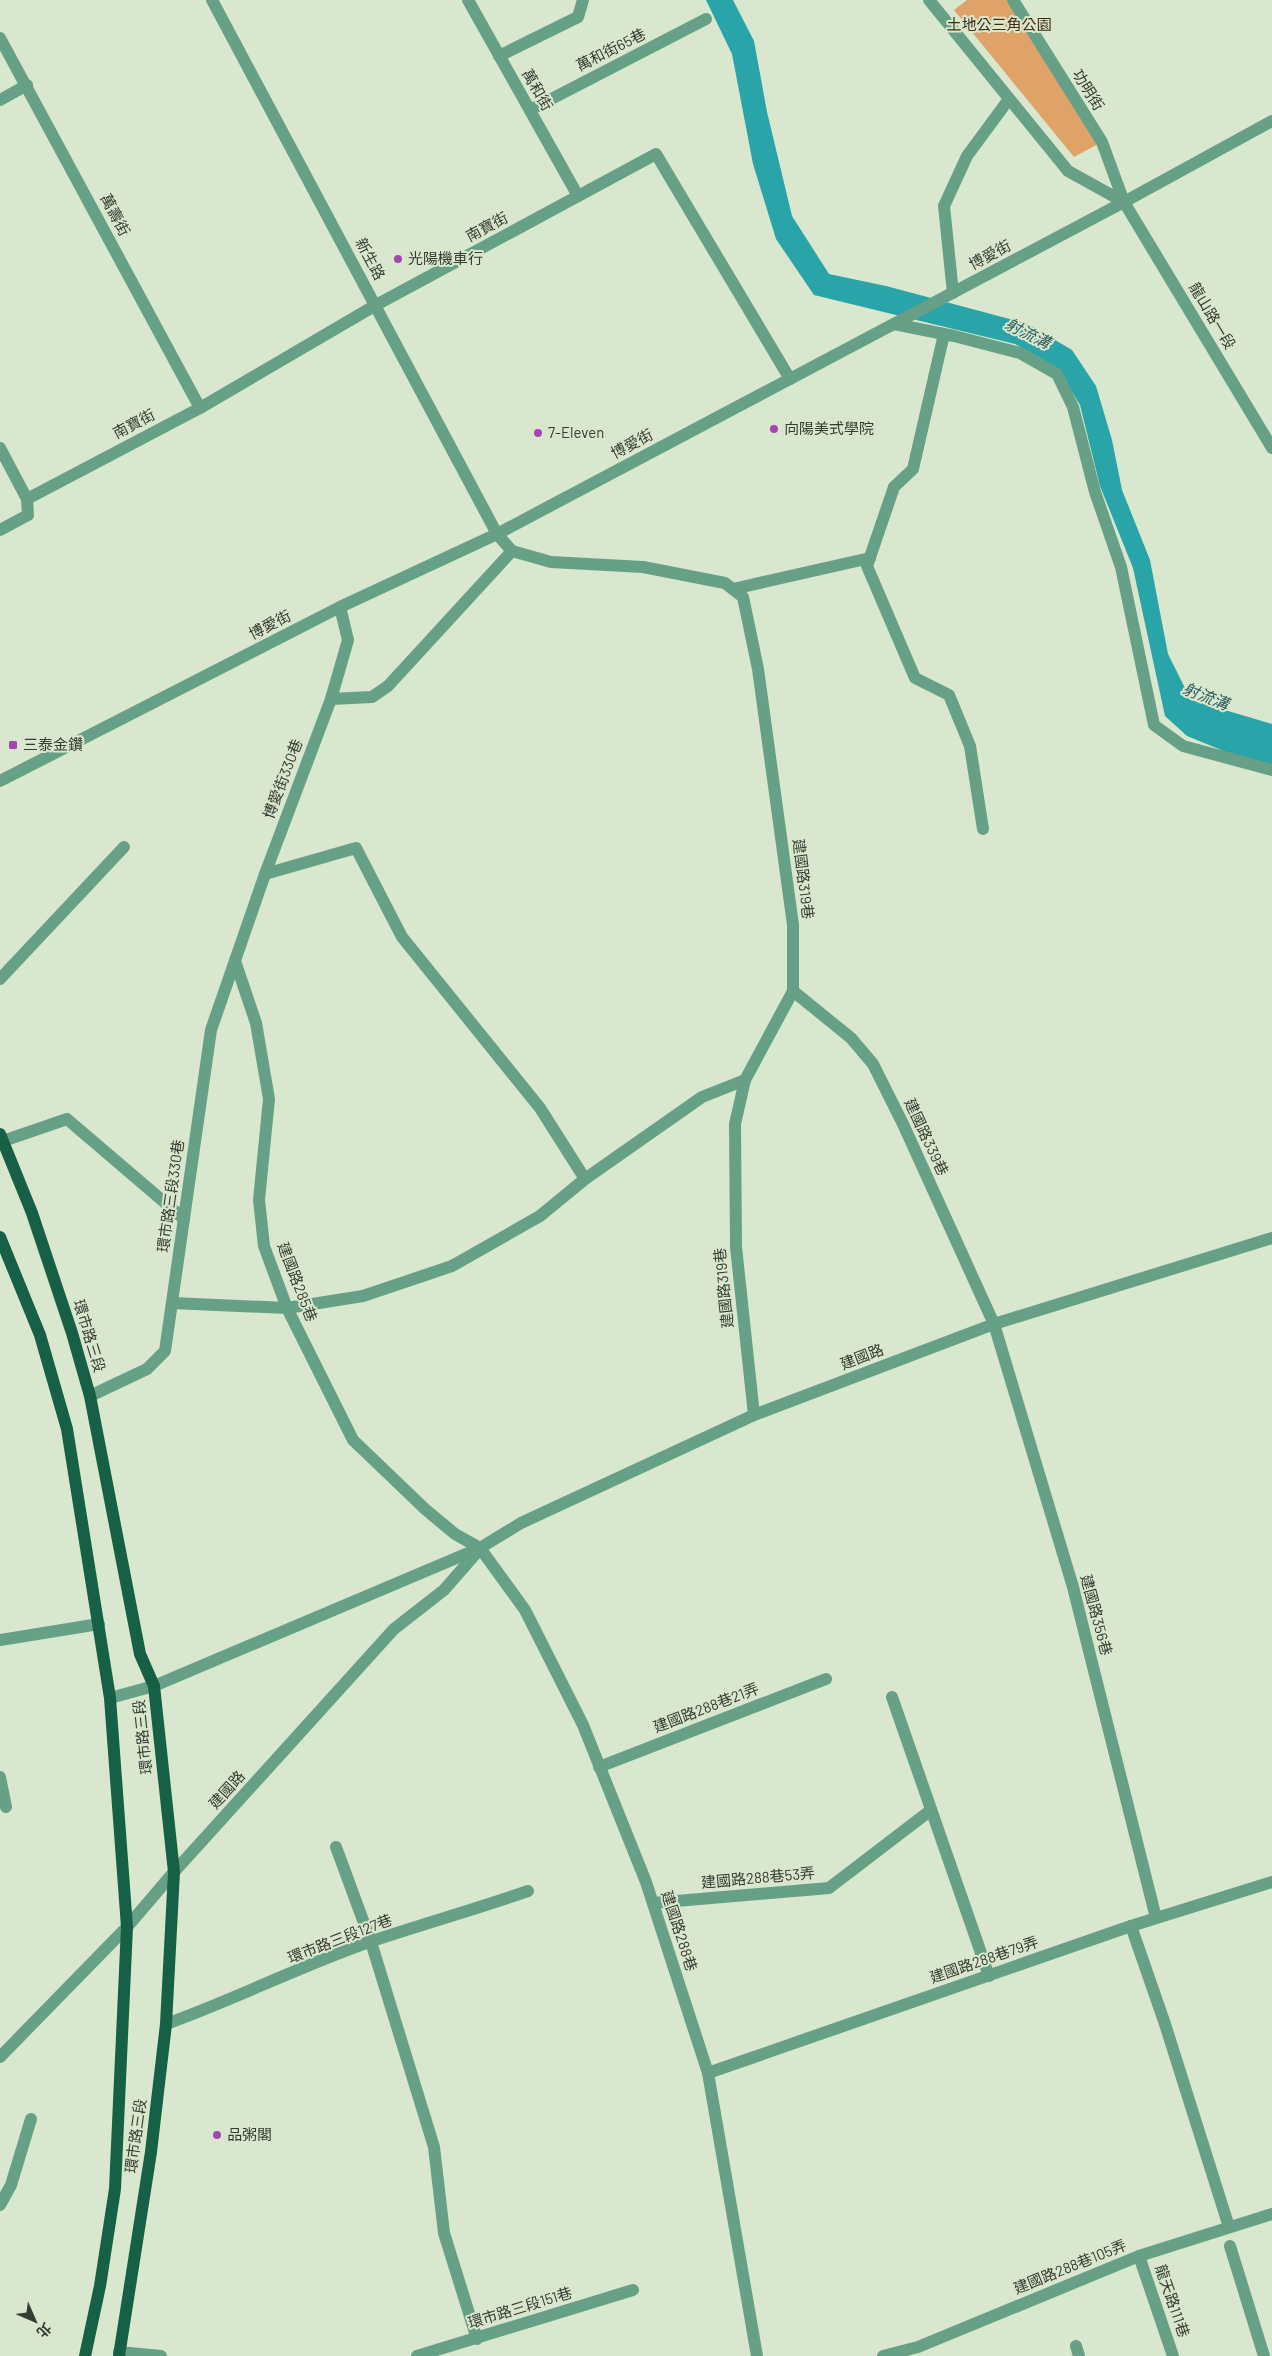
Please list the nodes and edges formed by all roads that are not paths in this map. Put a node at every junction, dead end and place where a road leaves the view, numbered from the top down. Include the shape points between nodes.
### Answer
1 (212, 0) edge
2 (468, 0) edge
3 (583, 0) edge
4 (929, 0) edge
5 (1013, 0) edge
6 (706, 19) dead end
7 (0, 38) edge
8 (499, 56) junction
9 (27, 85) junction
10 (1009, 99) junction
11 (0, 100) edge
12 (530, 110) junction
13 (1272, 121) edge
14 (578, 196) junction
15 (1124, 202) junction
16 (952, 293) junction
17 (376, 305) junction
18 (894, 324) junction
19 (944, 334) junction
20 (790, 379) junction
21 (200, 408) junction
22 (0, 448) edge
23 (1272, 448) edge
24 (27, 499) junction
25 (0, 530) edge
26 (497, 534) junction
27 (512, 551) junction
28 (870, 558) junction
29 (733, 589) junction
30 (340, 607) junction
31 (331, 699) junction
32 (1272, 770) edge
33 (0, 781) edge
34 (983, 829) dead end
35 (124, 847) dead end
36 (265, 874) junction
37 (235, 961) junction
38 (0, 979) edge
39 (793, 991) junction
40 (745, 1080) junction
41 (2, 1137) edge
42 (585, 1179) junction
43 (184, 1219) junction
44 (0, 1237) edge
45 (1272, 1238) edge
46 (172, 1303) junction
47 (287, 1308) junction
48 (994, 1324) junction
49 (90, 1396) junction
50 (754, 1415) junction
51 (480, 1548) junction
52 (99, 1624) junction
53 (0, 1640) edge
54 (826, 1679) dead end
55 (154, 1686) junction
56 (892, 1697) dead end
57 (110, 1698) junction
58 (599, 1767) junction
59 (0, 1777) edge
60 (6, 1807) dead end
61 (931, 1810) junction
62 (336, 1847) dead end
63 (174, 1872) junction
64 (1272, 1882) edge
65 (528, 1891) dead end
66 (653, 1903) junction
67 (1156, 1918) junction
68 (1131, 1926) junction
69 (127, 1927) junction
70 (371, 1942) junction
71 (989, 1976) junction
72 (166, 2024) junction
73 (0, 2057) edge
74 (708, 2073) junction
75 (31, 2119) dead end
76 (0, 2205) edge
77 (1272, 2214) edge
78 (1229, 2227) junction
79 (1230, 2246) dead end
80 (1139, 2256) junction
81 (633, 2290) dead end
82 (477, 2339) junction
83 (119, 2354) edge
84 (85, 2356) edge
85 (160, 2356) edge
86 (416, 2356) edge
87 (757, 2356) edge
88 (883, 2356) edge
89 (1174, 2356) edge
90 (1264, 2356) edge

1 - 17 street, 新生路
2 - 8 street, 萬和街
3 - 8 street via 578,17
4 - 10 street
5 - 15 street, 功明街 via 1102,142
6 - 12 street, 萬和街65巷
7 - 9 street, 萬壽街
8 - 12 street, 萬和街
9 - 11 street
9 - 21 street, 萬壽街
10 - 15 street via 1068,171
10 - 16 street via 967,156 944,206
12 - 14 street, 萬和街
13 - 15 street, 博愛街
14 - 17 street, 南寶街
14 - 20 street, 南寶街 via 656,154
15 - 16 street, 博愛街
15 - 23 street, 龍山路一段
16 - 18 street, 博愛街
17 - 21 street, 南寶街
17 - 26 street, 新生路
18 - 19 street
18 - 20 street, 博愛街
19 - 28 street via 913,468 894,487
19 - 32 street via 1020,353 1057,374 1073,407 1095,492 1121,567 1154,725 1183,746
20 - 26 street, 博愛街
21 - 24 street, 南寶街
22 - 24 street
24 - 25 street via 28,516
26 - 27 street
26 - 30 street, 博愛街
27 - 29 street via 551,562 643,567 725,582
27 - 31 street via 388,686 372,697
28 - 29 street
28 - 34 street via 867,566 915,678 949,695 970,746
29 - 39 street, 建國路319巷 via 743,597 758,669 793,925
30 - 31 street, 博愛街330巷 via 348,640
30 - 33 street, 博愛街
31 - 36 street, 博愛街330巷
35 - 38 street
36 - 37 street, 博愛街330巷
36 - 42 street via 356,848 402,937 540,1108
37 - 43 street, 環市路三段330巷 via 210,1030
37 - 47 street, 建國路285巷 via 256,1023 269,1099 259,1200 264,1246
39 - 40 street, 建國路319巷
39 - 48 street, 建國路339巷 via 851,1038 873,1064
40 - 42 street via 702,1097
40 - 50 street, 建國路319巷 via 735,1124 736,1246
41 - 43 street via 67,1118
41 - 49 main road, 環市路三段 via 35,1222
42 - 47 street via 540,1216 452,1266 363,1296
43 - 46 street, 環市路三段330巷
44 - 52 main road, 環市路三段 via 40,1335 67,1429
45 - 48 street, 建國路
46 - 47 street
46 - 49 street, 環市路三段330巷 via 165,1351 147,1369
47 - 51 street, 建國路285巷 via 353,1440 425,1509 455,1534
48 - 50 street, 建國路
48 - 67 street, 建國路356巷 via 1073,1587
49 - 55 main road, 環市路三段 via 140,1654
50 - 51 street, 建國路 via 521,1523
51 - 55 street, 建國路
51 - 58 street, 建國路288巷 via 526,1610 583,1725
51 - 63 street, 建國路 via 444,1590 394,1628
52 - 53 street
52 - 57 main road, 環市路三段
54 - 58 street, 建國路288巷21弄
55 - 57 street, 建國路
55 - 63 main road, 環市路三段
56 - 61 street
57 - 69 main road, 環市路三段
58 - 66 street, 建國路288巷
59 - 60 street
61 - 66 street, 建國路288巷53弄 via 829,1888
61 - 71 street
62 - 70 street
63 - 69 street, 建國路
63 - 72 main road, 環市路三段
64 - 67 street, 建國路288巷79弄
65 - 70 street, 環市路三段127巷
66 - 74 street, 建國路288巷
67 - 68 street, 建國路288巷79弄
68 - 71 street, 建國路288巷79弄
68 - 78 street
69 - 73 street, 建國路
69 - 84 main road, 環市路三段 via 115,2189
70 - 72 street, 環市路三段127巷
70 - 82 street via 434,2147 444,2233
71 - 74 street, 建國路288巷79弄
72 - 83 main road, 環市路三段 via 151,2152
74 - 87 street, 建國路288巷
75 - 76 street via 11,2185
77 - 78 street, 建國路288巷105弄
78 - 80 street, 建國路288巷105弄
79 - 90 street
80 - 88 street, 建國路288巷105弄 via 918,2346
80 - 89 street, 龍天路111巷
81 - 82 street, 環市路三段151巷
82 - 86 street, 環市路三段151巷
83 - 85 street

